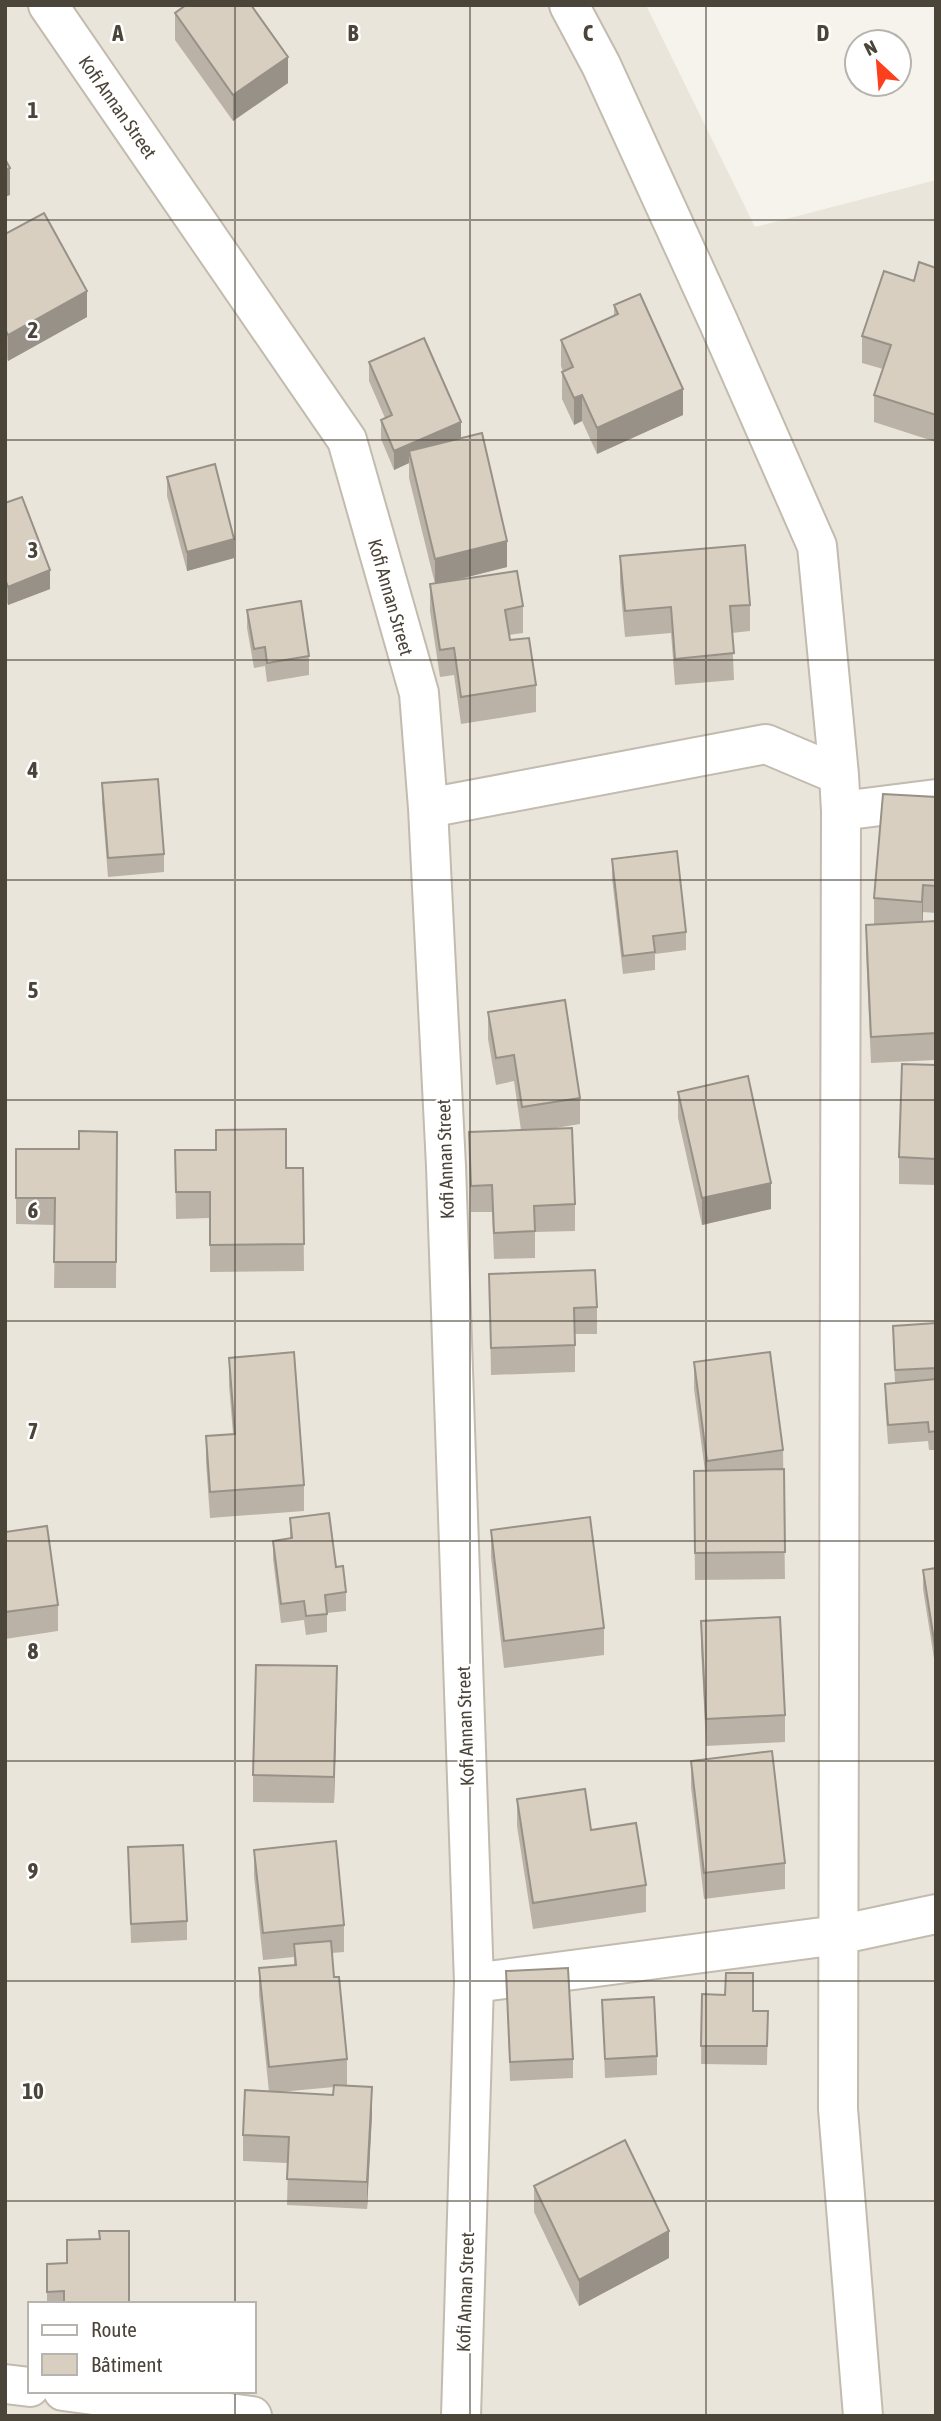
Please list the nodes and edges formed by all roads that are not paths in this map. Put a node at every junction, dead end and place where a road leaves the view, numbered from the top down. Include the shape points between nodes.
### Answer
1 (48, 5) edge
2 (569, 5) edge
3 (840, 793) junction
4 (936, 799) edge
5 (428, 808) junction
6 (936, 1914) edge
7 (838, 1935) junction
8 (474, 1983) junction
9 (5, 2384) edge
10 (28, 2387) edge
11 (79, 2393) edge
12 (252, 2416) edge
13 (461, 2416) edge
14 (863, 2416) edge

1 - 5 street, Kofi Annan Street via 347,440 419,693
2 - 3 street via 612,90 817,546
3 - 4 street
3 - 5 street via 766,744
3 - 7 street
5 - 8 street, Kofi Annan Street via 446,1167
6 - 7 street
7 - 8 street
7 - 14 street via 838,2109
8 - 13 street, Kofi Annan Street
9 - 10 street
11 - 12 street

